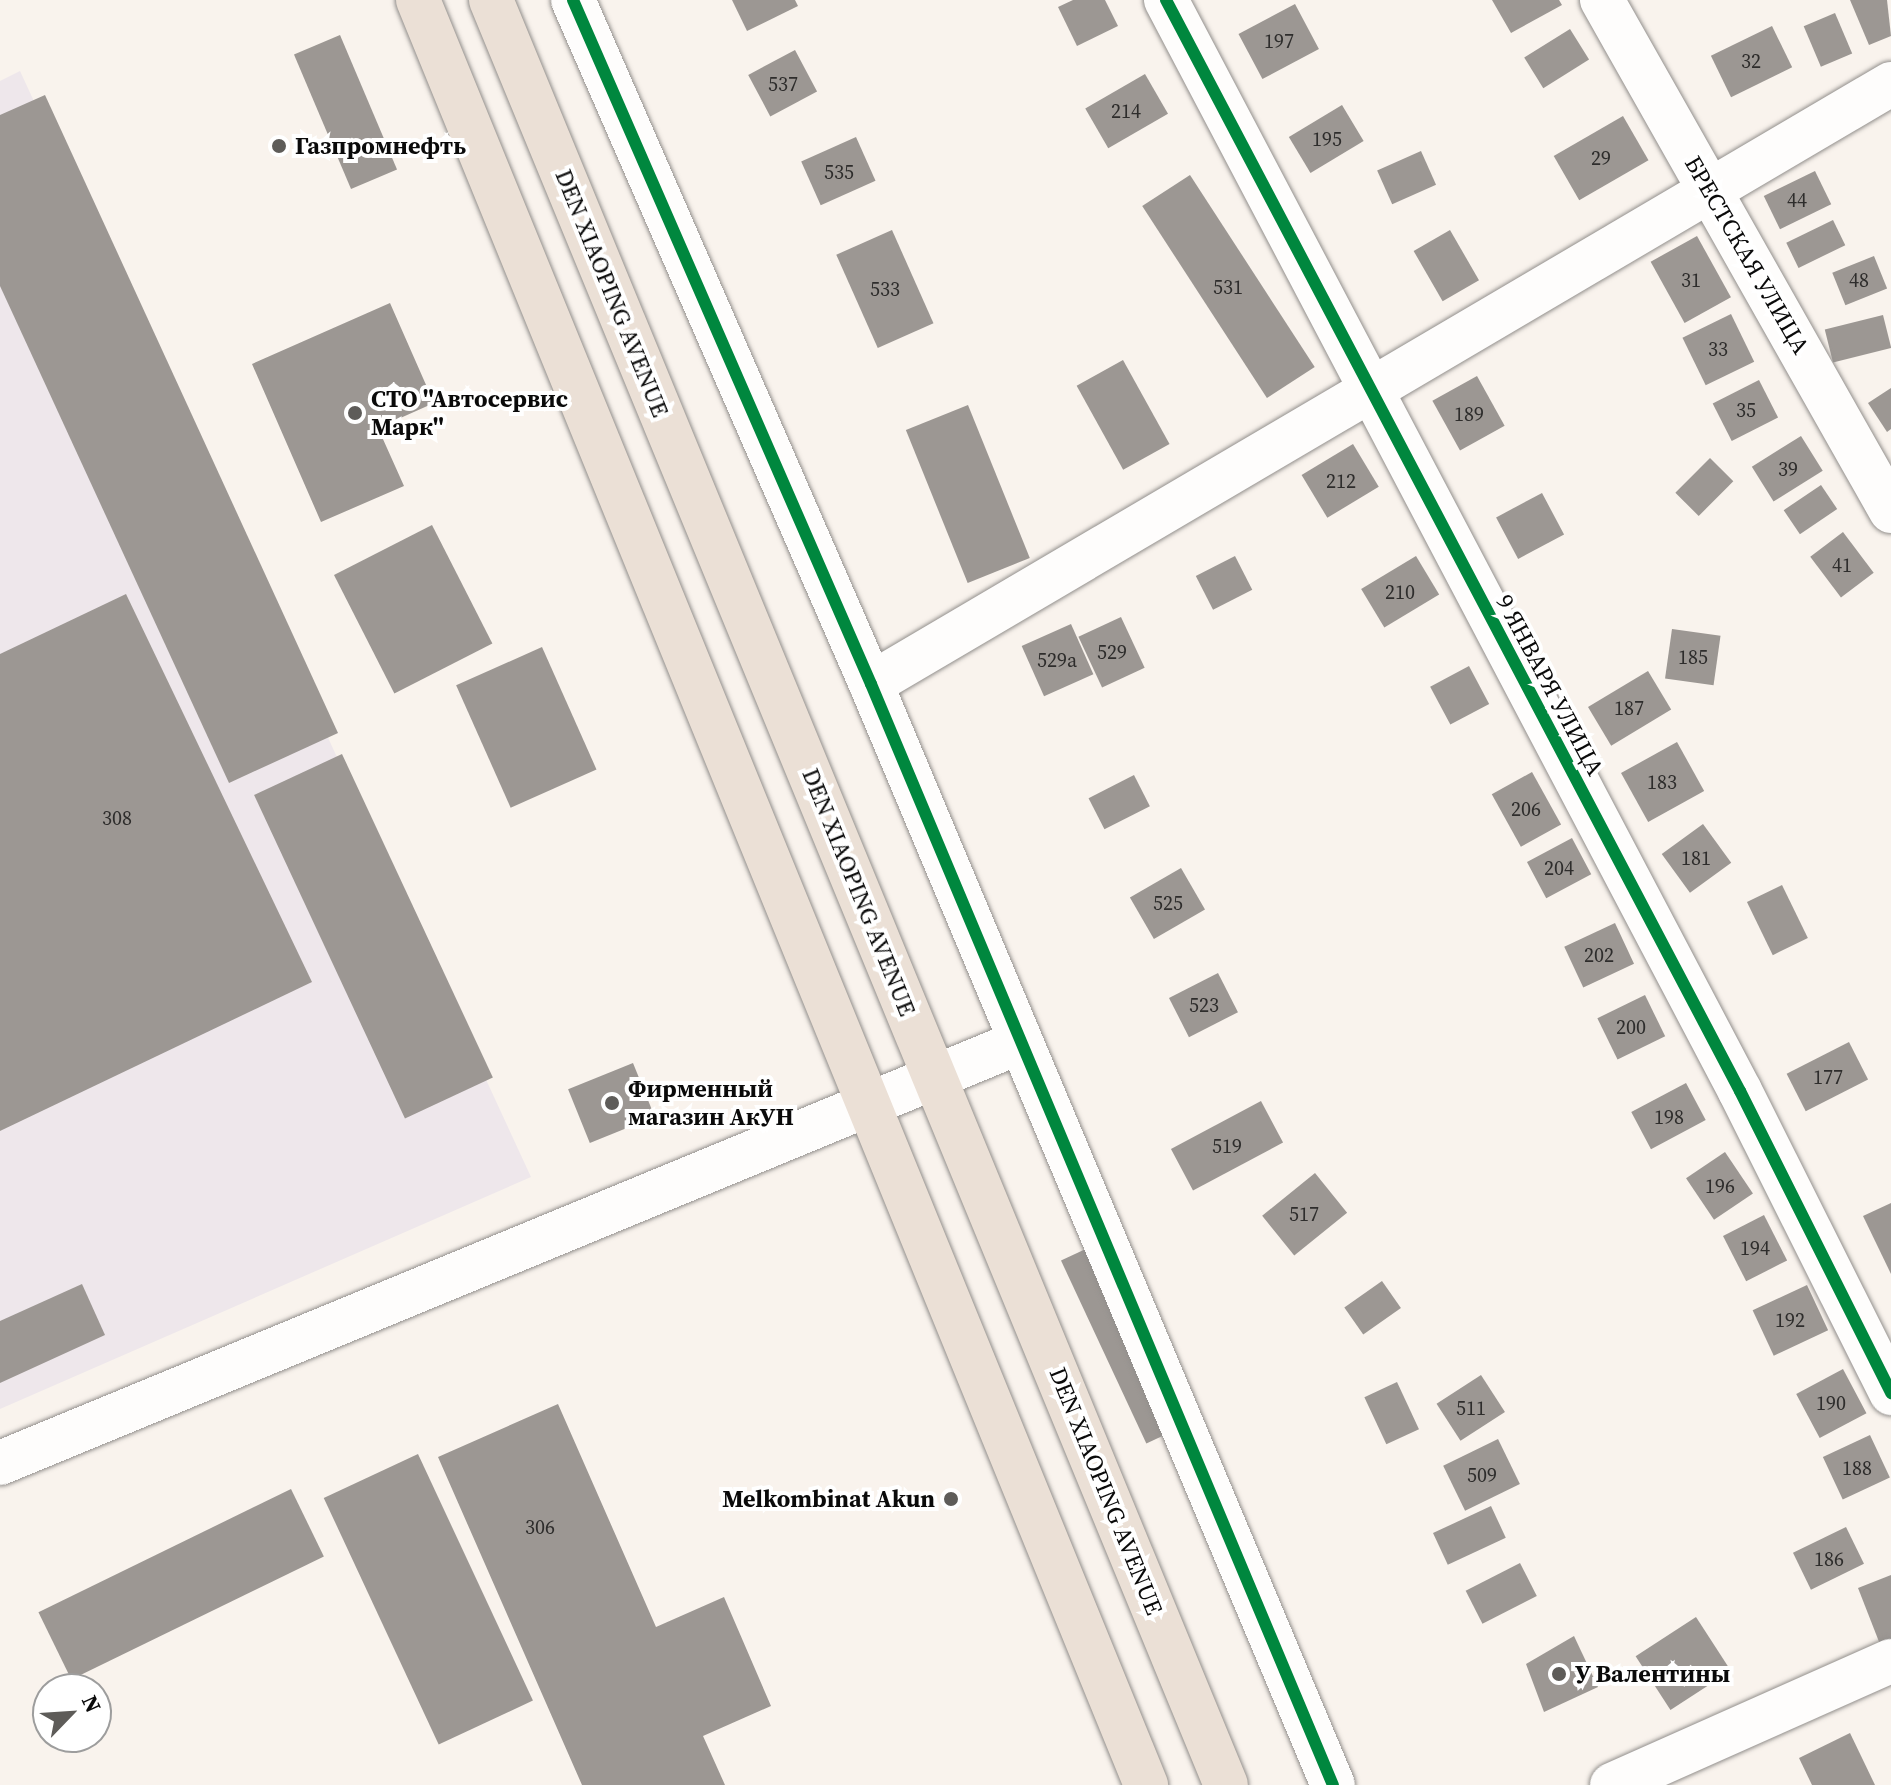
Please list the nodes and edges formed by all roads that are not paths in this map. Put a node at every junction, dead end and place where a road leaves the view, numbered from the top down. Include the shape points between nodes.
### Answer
1 (418, 0) edge
2 (491, 0) edge
3 (573, 0) edge
4 (1166, 0) edge
5 (1602, 0) edge
6 (1891, 84) edge
7 (1710, 190) junction
8 (1371, 392) junction
9 (1891, 511) edge
10 (871, 684) junction
11 (1020, 1042) junction
12 (935, 1075) junction
13 (867, 1103) junction
14 (1891, 1393) edge
15 (0, 1463) edge
16 (1891, 1661) edge
17 (1146, 1785) edge
18 (1226, 1785) edge
19 (1333, 1785) edge
20 (1612, 1785) edge

1 - 13 main road
2 - 12 main road, DEN XIAOPING AVENUE
3 - 10 street
4 - 8 street, 9 ЯНВАРЯ УЛИЦА
5 - 7 street, БРЕСТСКАЯ УЛИЦА
6 - 7 street
7 - 8 street
7 - 9 street, БРЕСТСКАЯ УЛИЦА
8 - 10 street
8 - 14 street, 9 ЯНВАРЯ УЛИЦА via 1740,1091
10 - 11 street
11 - 12 street
11 - 19 street
12 - 13 street
12 - 18 main road, DEN XIAOPING AVENUE
13 - 15 street
13 - 17 main road
16 - 20 street

